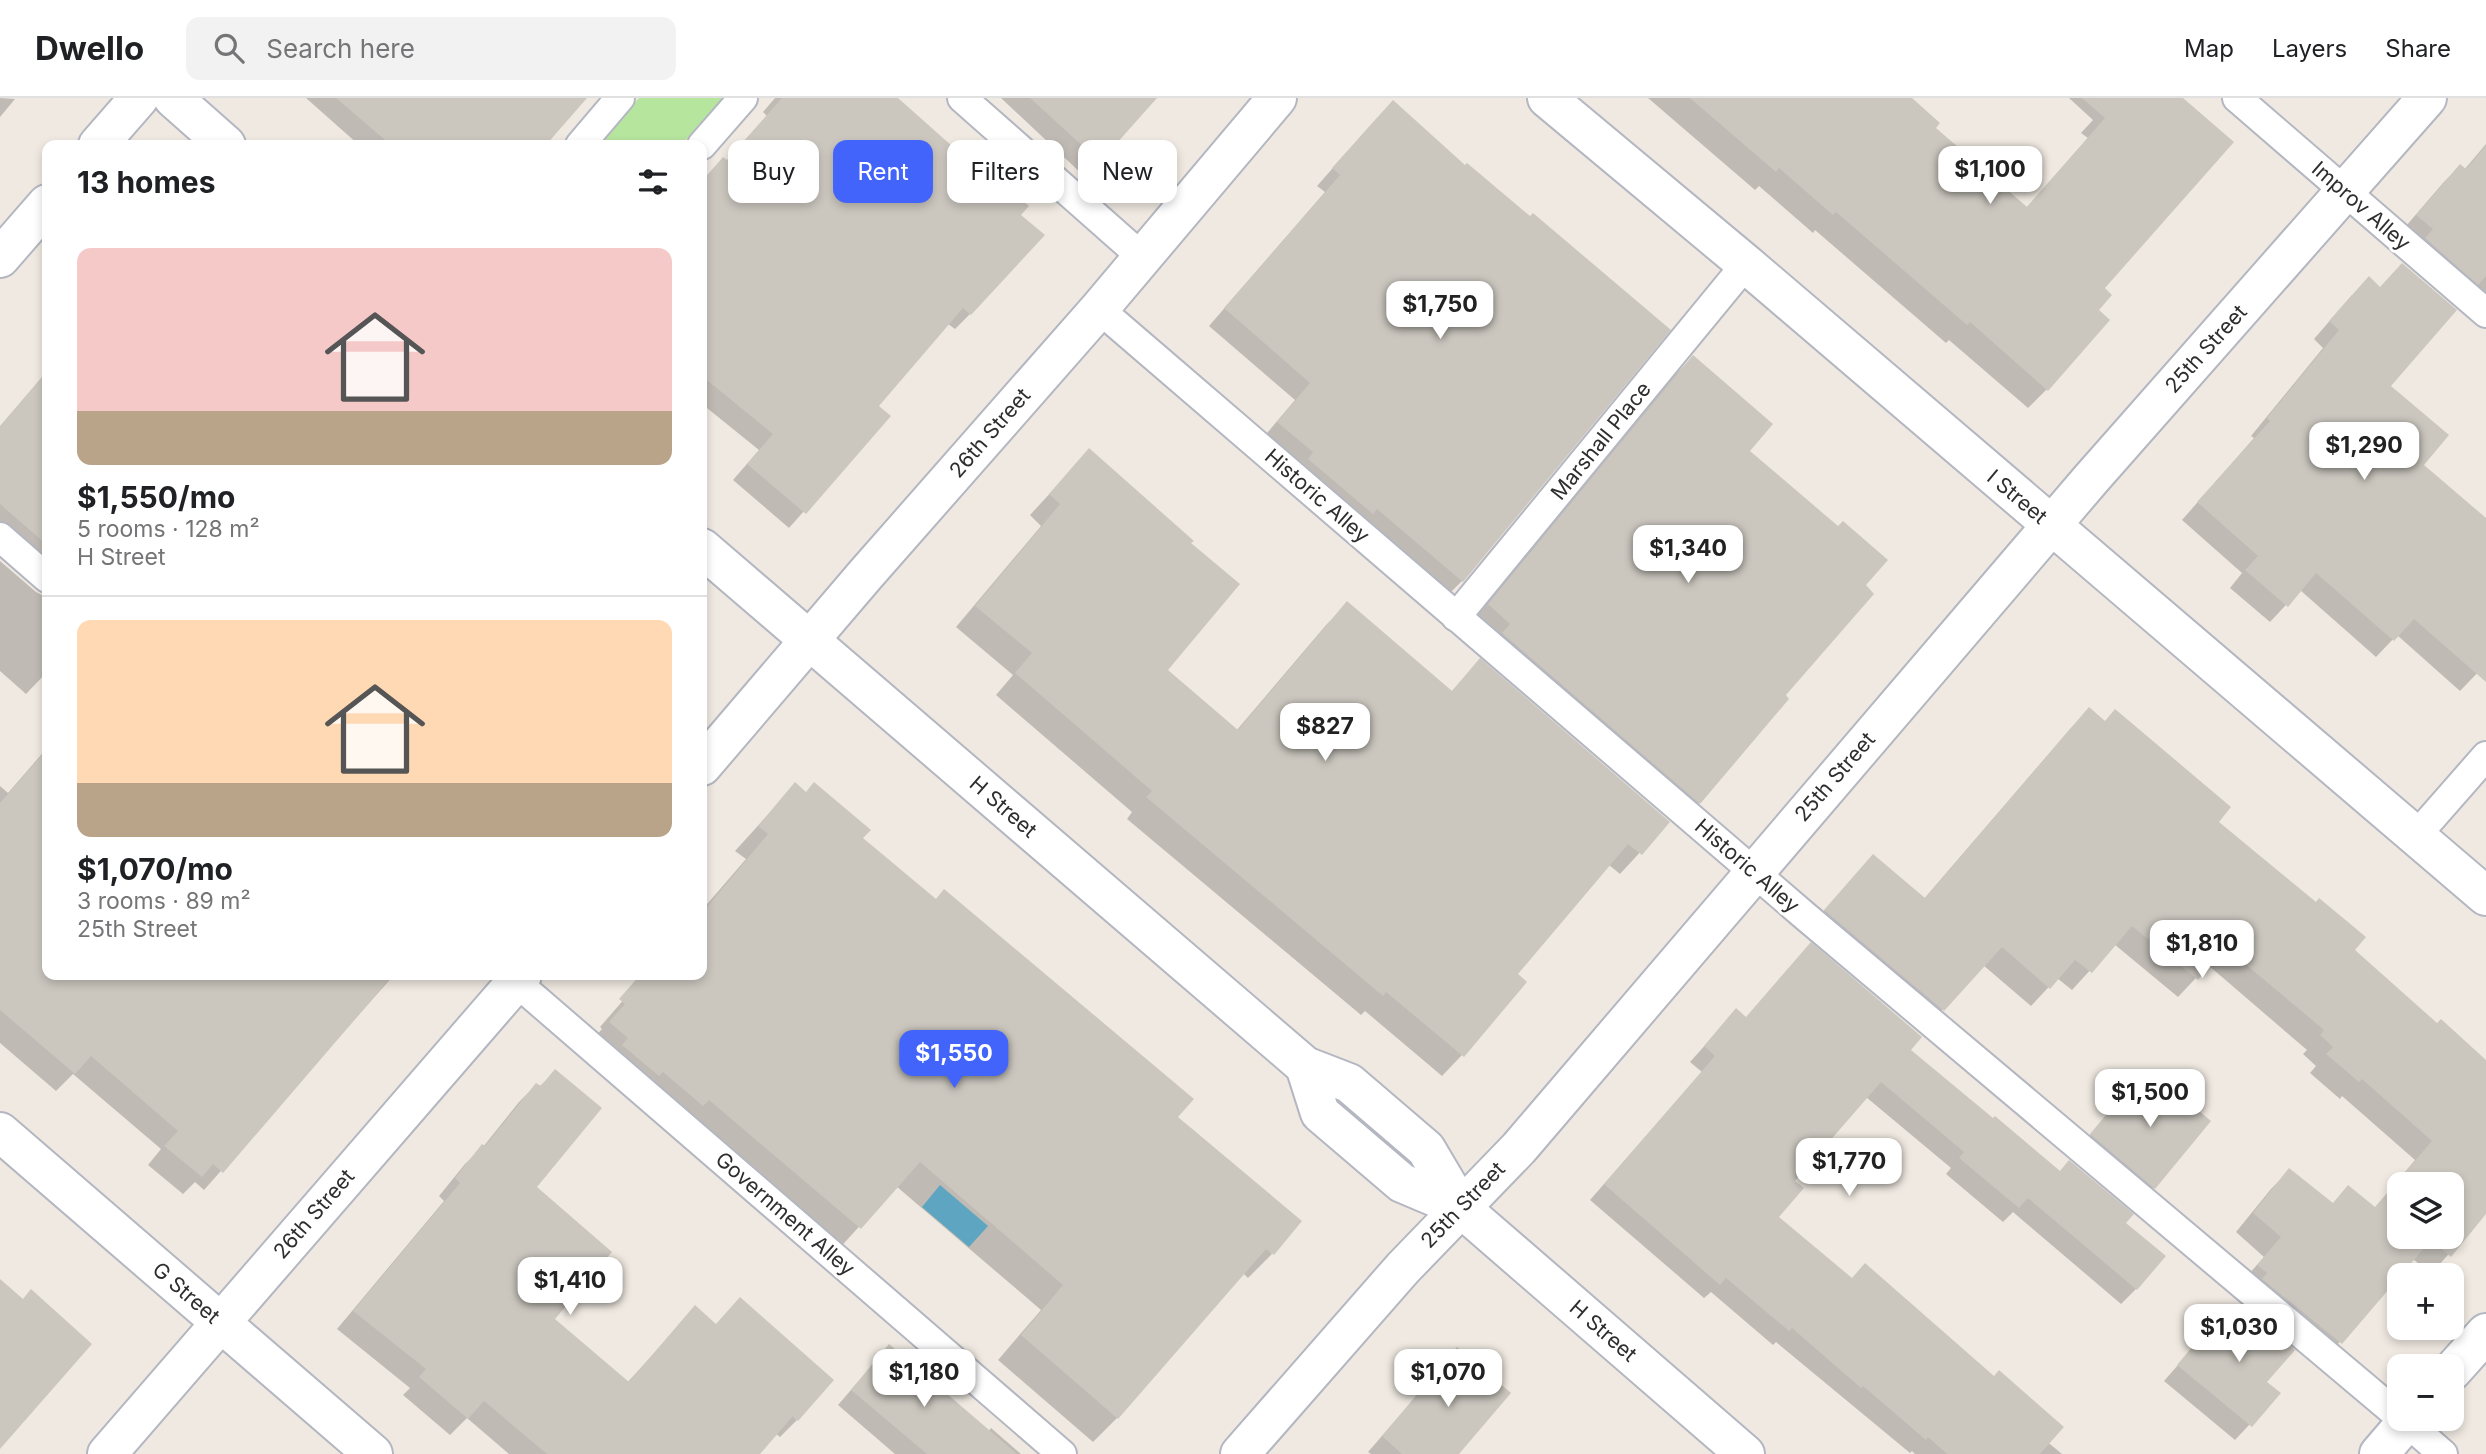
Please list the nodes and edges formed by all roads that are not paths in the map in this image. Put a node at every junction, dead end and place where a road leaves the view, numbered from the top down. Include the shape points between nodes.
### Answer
1 (139, 98) edge
2 (173, 98) edge
3 (620, 98) edge
4 (743, 98) edge
5 (962, 98) edge
6 (1276, 98) edge
7 (1548, 98) edge
8 (2237, 98) edge
9 (2427, 98) edge
10 (102, 140) edge
11 (220, 140) edge
12 (584, 140) edge
13 (706, 140) edge
14 (2346, 192) junction
15 (42, 210) edge
16 (1142, 257) junction
17 (0, 258) edge
18 (1746, 264) junction
19 (1099, 309) junction
20 (2486, 313) edge
21 (2051, 525) junction
22 (0, 537) edge
23 (707, 552) edge
24 (42, 574) edge
25 (1456, 617) junction
26 (810, 641) junction
27 (2486, 756) edge
28 (707, 760) edge
29 (2415, 837) junction
30 (1753, 872) junction
31 (2486, 896) edge
32 (512, 980) edge
33 (518, 980) edge
34 (0, 1132) edge
35 (1461, 1208) junction
36 (220, 1322) junction
37 (2486, 1333) edge
38 (2464, 1358) edge
39 (2387, 1405) edge
40 (2395, 1431) edge
41 (2417, 1431) edge
42 (107, 1454) edge
43 (373, 1454) edge
44 (1062, 1454) edge
45 (1240, 1454) edge
46 (1745, 1454) edge
47 (2379, 1454) edge
48 (2443, 1454) edge

1 - 10 street
2 - 11 street
3 - 12 lane
4 - 13 lane
5 - 16 lane
6 - 16 street, 26th Street
7 - 18 street, I Street
8 - 14 lane, Improv Alley
9 - 14 street, 25th Street
14 - 20 lane, Improv Alley
14 - 21 street, 25th Street
15 - 17 street
16 - 19 street, 26th Street
18 - 21 street, I Street
18 - 25 lane, Marshall Place
19 - 25 lane, Historic Alley
19 - 26 street, 26th Street
21 - 29 street, I Street
21 - 30 street, 25th Street
22 - 24 lane
23 - 26 street, H Street
25 - 30 lane, Historic Alley
26 - 28 street, 26th Street
26 - 35 street, H Street via 1304,1066 1349,1083 1426,1149
27 - 29 lane
29 - 31 street, I Street
30 - 35 street, 25th Street via 1519,1148
30 - 39 lane, Historic Alley
32 - 36 street, 26th Street
33 - 44 lane, Government Alley
34 - 36 street, G Street
35 - 45 street, 25th Street
35 - 46 street, H Street
36 - 42 street, 26th Street
36 - 43 street, G Street
37 - 38 street
40 - 47 street
41 - 48 lane, Historic Alley

